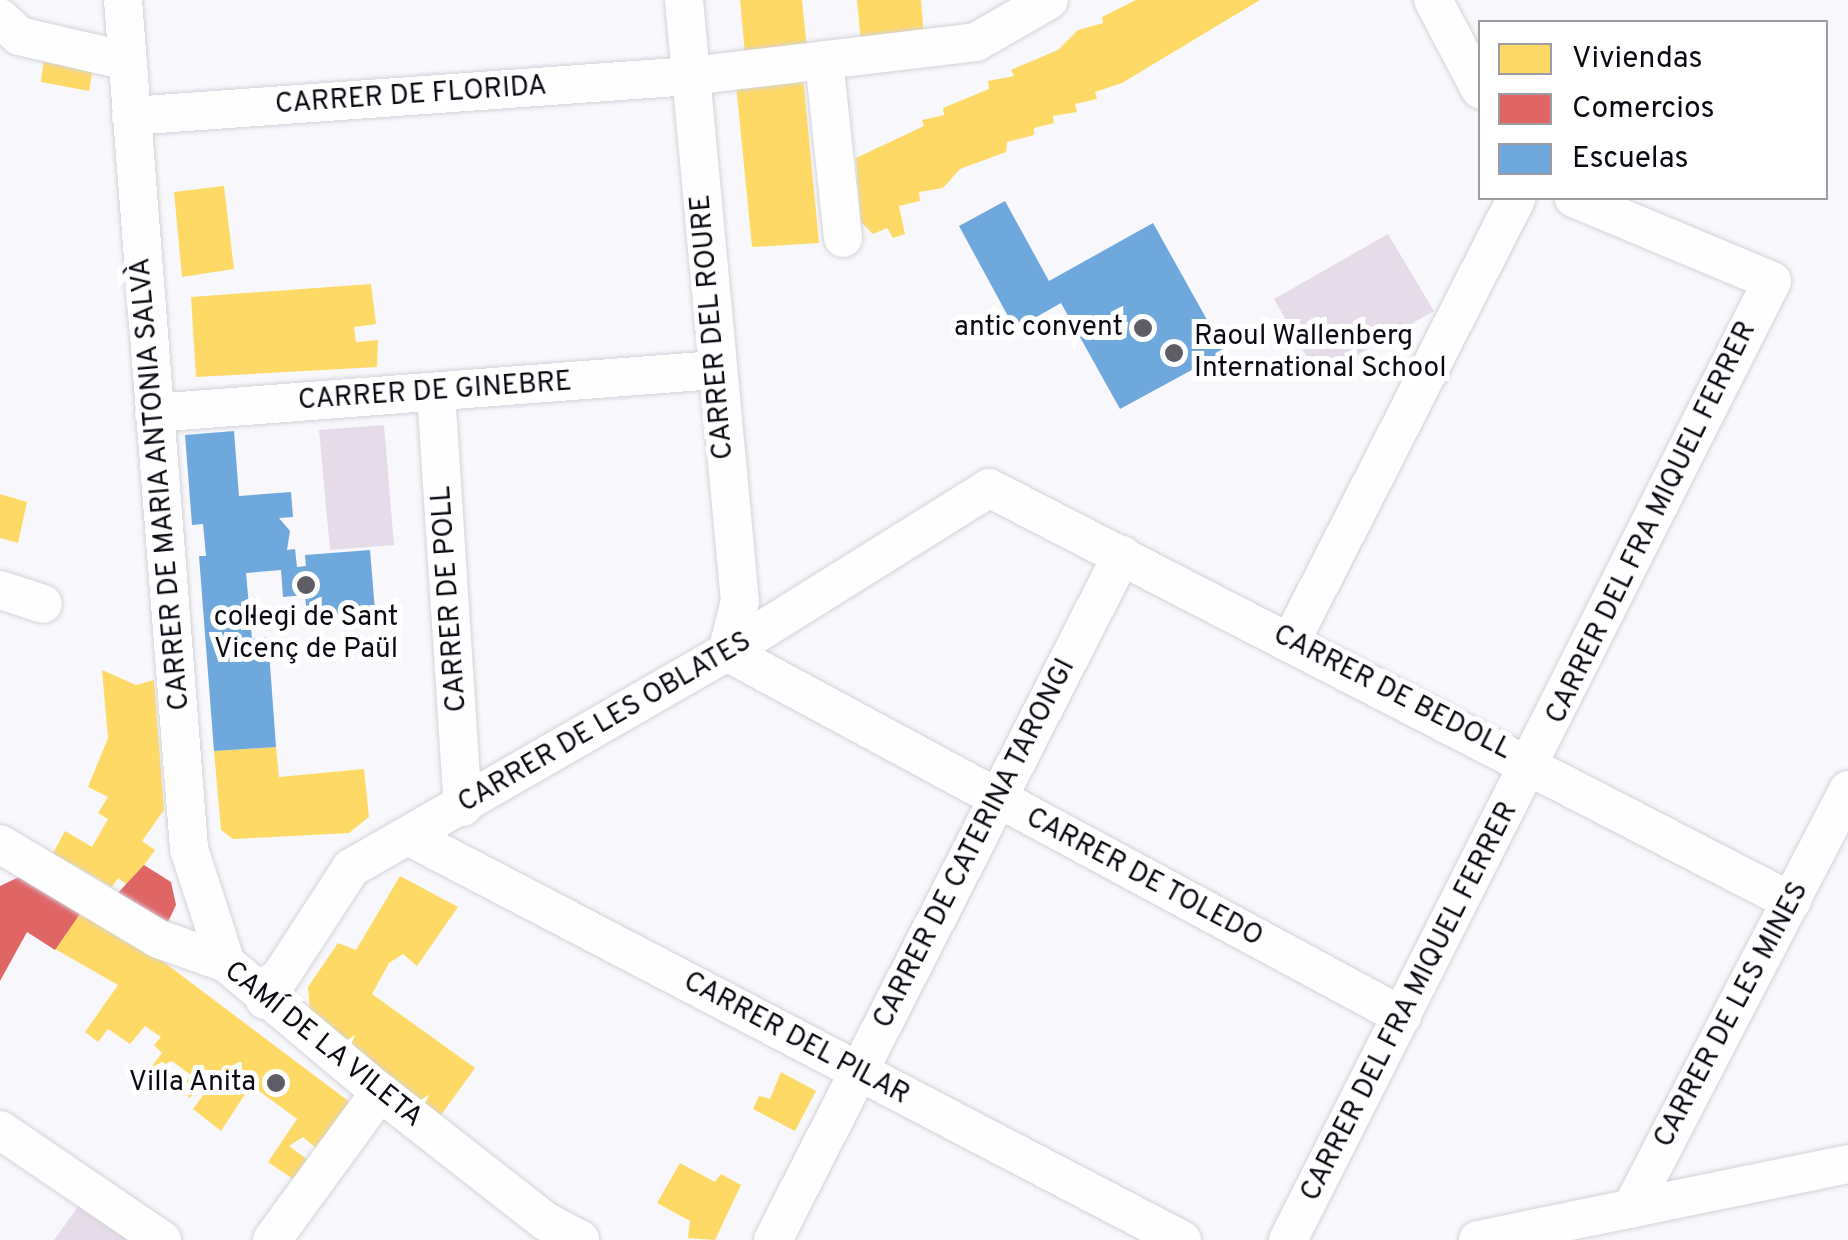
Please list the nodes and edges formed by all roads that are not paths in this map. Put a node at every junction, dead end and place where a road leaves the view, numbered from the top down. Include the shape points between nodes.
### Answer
1 (122, 0) edge
2 (684, 0) edge
3 (1049, 0) edge
4 (1433, 0) edge
5 (0, 18) edge
6 (127, 60) junction
7 (824, 60) junction
8 (691, 76) junction
9 (1478, 85) edge
10 (131, 116) junction
11 (1516, 200) edge
12 (1579, 200) edge
13 (843, 238) dead end
14 (716, 370) junction
15 (436, 392) junction
16 (154, 414) junction
17 (989, 488) joint
18 (1122, 556) junction
19 (0, 590) edge
20 (44, 604) dead end
21 (1291, 641) junction
22 (728, 652) junction
23 (1531, 764) junction
24 (1848, 790) edge
25 (1000, 802) junction
26 (463, 807) junction
27 (410, 837) junction
28 (0, 844) edge
29 (1792, 902) junction
30 (226, 963) junction
31 (266, 1000) junction
32 (1402, 1016) junction
33 (857, 1072) junction
34 (380, 1092) junction
35 (0, 1130) edge
36 (1848, 1164) edge
37 (1638, 1224) edge
38 (540, 1230) edge
39 (162, 1240) edge
40 (272, 1240) edge
41 (580, 1240) edge
42 (773, 1240) edge
43 (1182, 1240) edge
44 (1288, 1240) edge
45 (1478, 1240) edge

1 - 6 street, CARRER DE MARIA ANTONIA SALVÀ
2 - 8 street, CARRER DEL ROURE
3 - 7 street, CARRER DE FLORIDA via 976,42
4 - 9 street
5 - 6 street via 19,36
6 - 10 street, CARRER DE MARIA ANTONIA SALVÀ
7 - 8 street, CARRER DE FLORIDA
7 - 13 street
8 - 10 street, CARRER DE FLORIDA
8 - 14 street, CARRER DEL ROURE
10 - 16 street, CARRER DE MARIA ANTONIA SALVÀ
11 - 21 street
12 - 23 street, CARRER DEL FRA MIQUEL FERRER via 1772,281
14 - 15 street, CARRER DE GINEBRE
14 - 22 street, CARRER DEL ROURE via 740,601
15 - 16 street, CARRER DE GINEBRE
15 - 26 street, CARRER DE POLL
16 - 30 street, CARRER DE MARIA ANTONIA SALVÀ via 190,849
17 - 18 street, CARRER DE BEDOLL
17 - 22 street, CARRER DE LES OBLATES
18 - 21 street, CARRER DE BEDOLL
18 - 25 street, CARRER DE CATERINA TARONGI
19 - 20 street
21 - 23 street, CARRER DE BEDOLL
22 - 25 street, CARRER DE TOLEDO
22 - 26 street, CARRER DE LES OBLATES
23 - 29 street, CARRER DE BEDOLL
23 - 32 street, CARRER DEL FRA MIQUEL FERRER
24 - 29 street, CARRER DE LES MINES
25 - 32 street, CARRER DE TOLEDO
25 - 33 street, CARRER DE CATERINA TARONGI
26 - 27 street, CARRER DE LES OBLATES
27 - 31 street, CARRER DE LES OBLATES via 352,868
27 - 33 street, CARRER DEL PILAR
28 - 30 street, CAMÍ DE LA VILETA via 159,939
29 - 37 street, CARRER DE LES MINES
30 - 31 street, CAMÍ DE LA VILETA
31 - 34 street, CAMÍ DE LA VILETA
32 - 44 street, CARRER DEL FRA MIQUEL FERRER
33 - 42 street, CARRER DE CATERINA TARONGI
33 - 43 street, CARRER DEL PILAR
34 - 38 street, CAMÍ DE LA VILETA
34 - 40 street
35 - 39 street
36 - 37 street
37 - 45 street
38 - 41 street, CAMÍ DE LA VILETA

